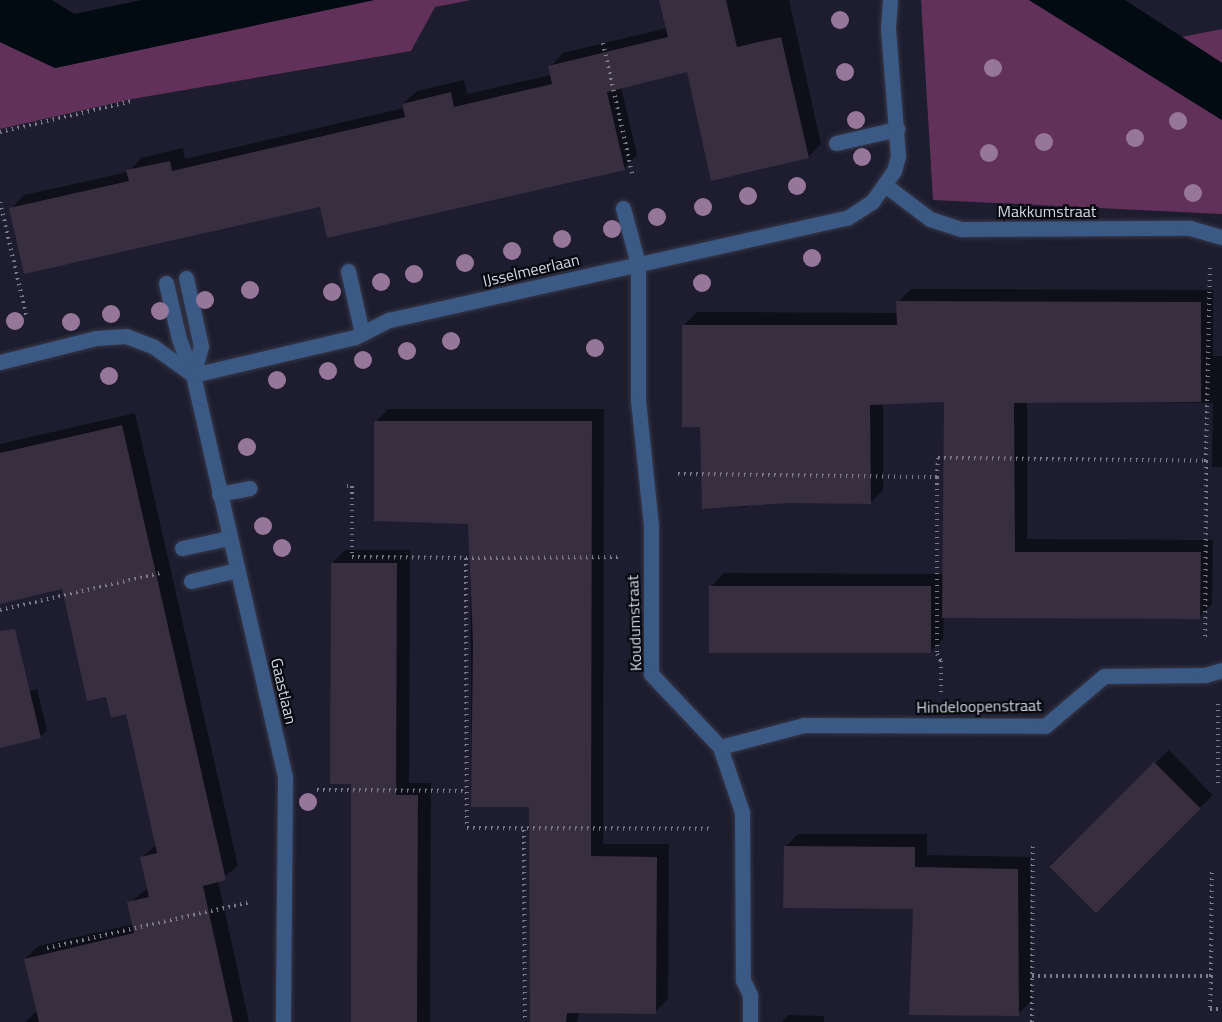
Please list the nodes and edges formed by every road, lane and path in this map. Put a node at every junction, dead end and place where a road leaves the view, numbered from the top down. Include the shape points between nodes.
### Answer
1 (890, 0) edge
2 (603, 43) dead end
3 (132, 101) dead end
4 (897, 129) junction
5 (0, 132) edge
6 (836, 143) dead end
7 (634, 181) dead end
8 (885, 185) junction
9 (0, 202) edge
10 (622, 208) dead end
11 (3, 225) edge
12 (1222, 237) edge
13 (1209, 262) dead end
14 (638, 264) junction
15 (348, 271) dead end
16 (186, 278) dead end
17 (166, 283) dead end
18 (26, 315) dead end
19 (363, 333) junction
20 (0, 362) edge
21 (192, 375) junction
22 (1206, 461) junction
23 (694, 474) dead end
24 (938, 477) junction
25 (347, 486) dead end
26 (249, 488) dead end
27 (219, 494) junction
28 (229, 538) junction
29 (182, 548) dead end
30 (609, 557) dead end
31 (466, 558) junction
32 (237, 570) junction
33 (156, 574) dead end
34 (191, 581) dead end
35 (0, 610) edge
36 (1205, 654) dead end
37 (1222, 670) edge
38 (1218, 697) dead end
39 (941, 702) dead end
40 (720, 747) junction
41 (1218, 783) dead end
42 (330, 790) dead end
43 (466, 791) junction
44 (715, 829) dead end
45 (524, 830) junction
46 (1032, 843) dead end
47 (1212, 870) dead end
48 (251, 902) dead end
49 (47, 948) dead end
50 (1032, 976) junction
51 (1211, 976) junction
52 (1222, 1010) edge
53 (284, 1022) edge
54 (525, 1022) edge
55 (750, 1022) edge
56 (1032, 1022) edge

1 - 4 street, IJsselmeerlaan via 888,28
2 - 7 path
3 - 5 path
4 - 6 street
4 - 8 street, IJsselmeerlaan via 898,156
8 - 12 street, Makkumstraat via 930,219 961,229 1190,228
8 - 14 street, IJsselmeerlaan via 872,202 847,218
9 - 11 path
10 - 14 street, Koudumstraat
11 - 18 path
13 - 22 path
14 - 19 street, IJsselmeerlaan via 389,320
14 - 40 street, Koudumstraat via 638,400 651,525 651,674
15 - 19 street
16 - 21 street via 201,346
17 - 21 street, Gaastlaan via 178,339
19 - 21 street, IJsselmeerlaan
20 - 21 street via 96,338 126,336 153,347
21 - 27 street, Gaastlaan
22 - 24 path via 938,458
22 - 36 path
23 - 24 path
24 - 39 path via 937,654 941,661
25 - 31 path via 352,486 351,557
26 - 27 street
27 - 28 street, Gaastlaan
28 - 29 street
28 - 32 street, Gaastlaan
30 - 31 path
31 - 43 path
32 - 34 street
32 - 53 street, Gaastlaan via 285,778
33 - 35 path
37 - 40 street, Hindeloopenstraat via 1205,675 1104,676 1045,726 804,725
38 - 41 path
40 - 55 street, Koudumstraat via 742,812 742,980 750,995
42 - 43 path
43 - 45 path via 467,828
44 - 45 path
45 - 54 path
46 - 50 path
47 - 51 path
48 - 49 path
50 - 51 path
50 - 56 path
51 - 52 path via 1210,1009

